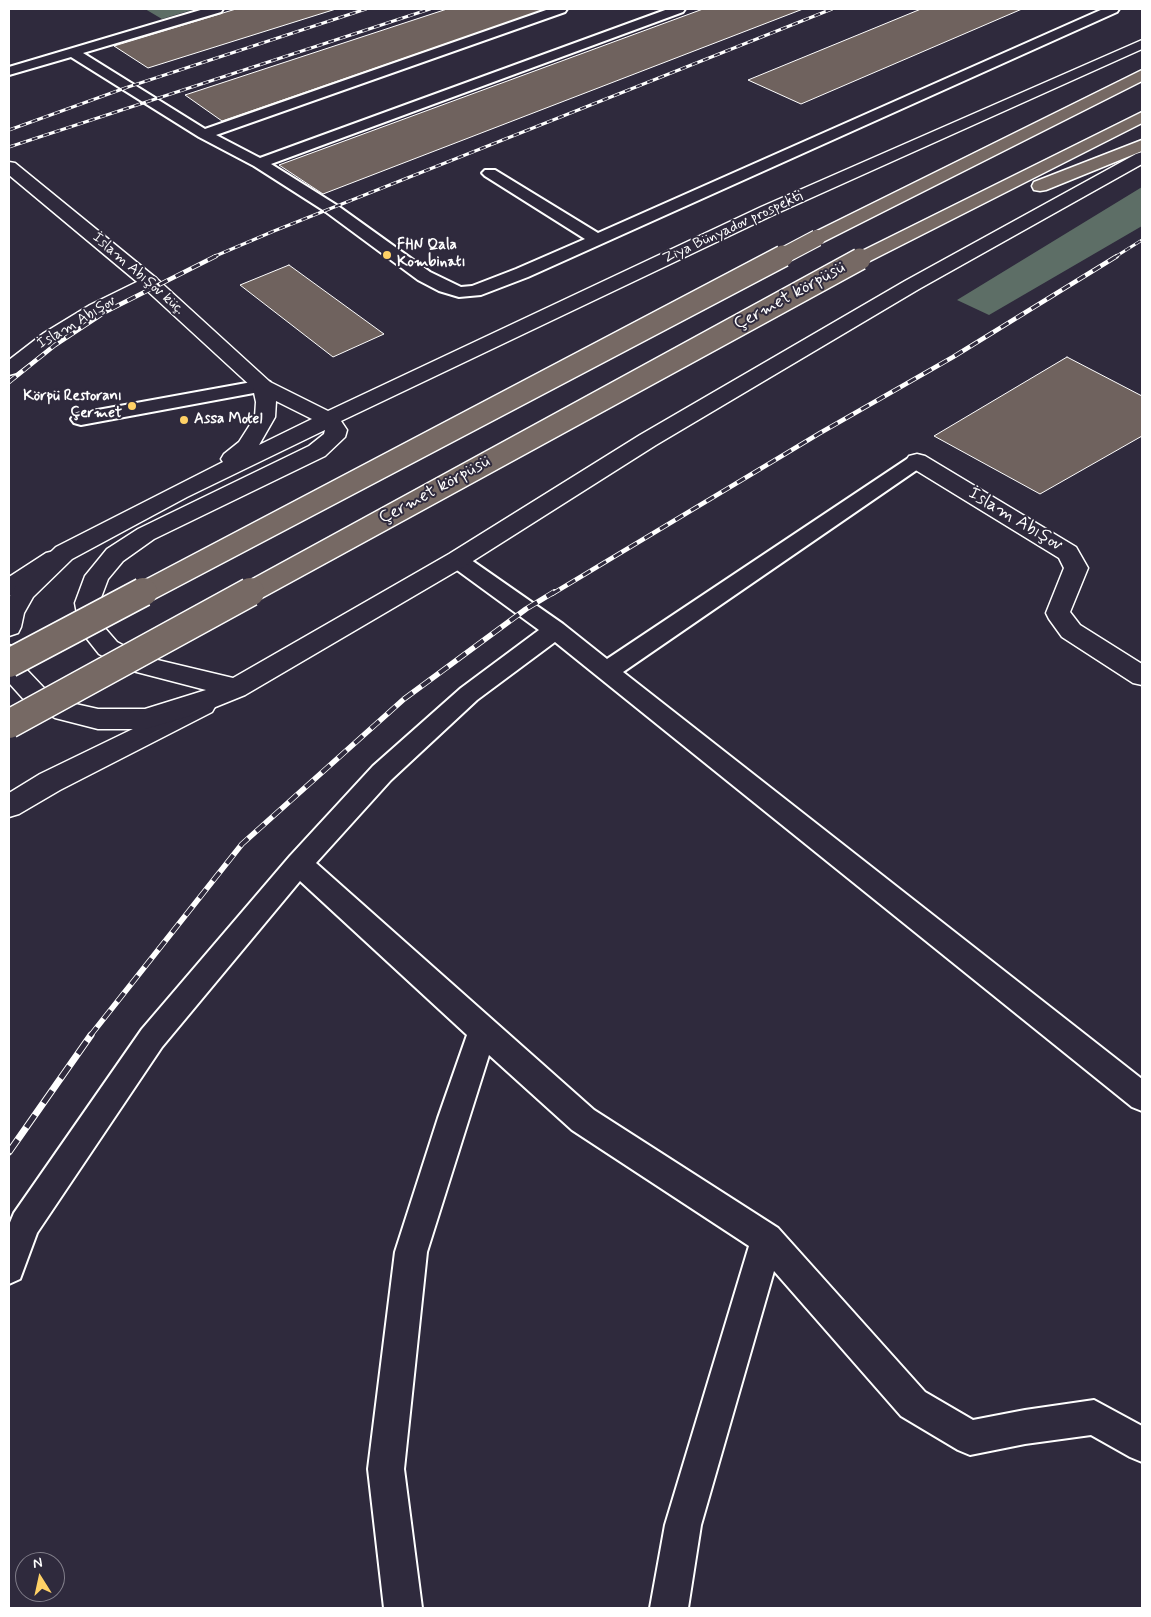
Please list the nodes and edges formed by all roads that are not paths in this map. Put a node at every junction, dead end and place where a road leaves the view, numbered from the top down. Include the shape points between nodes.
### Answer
1 (217, 9) edge
2 (561, 9) edge
3 (679, 9) edge
4 (1113, 9) edge
5 (1142, 44) edge
6 (72, 52) junction
7 (9, 72) edge
8 (1138, 77) edge
9 (1142, 117) edge
10 (204, 134) junction
11 (1142, 145) edge
12 (1142, 156) edge
13 (259, 163) junction
14 (9, 168) edge
15 (490, 173) dead end
16 (597, 239) junction
17 (860, 259) junction
18 (149, 282) junction
19 (9, 369) edge
20 (263, 386) junction
21 (81, 419) dead end
22 (328, 419) junction
23 (917, 461) joint
24 (179, 492) junction
25 (64, 553) junction
26 (457, 560) junction
27 (9, 588) edge
28 (9, 627) edge
29 (555, 630) junction
30 (9, 654) edge
31 (9, 663) edge
32 (607, 671) junction
33 (1142, 676) edge
34 (236, 688) junction
35 (9, 724) edge
36 (9, 806) edge
37 (299, 864) junction
38 (483, 1031) junction
39 (1142, 1097) edge
40 (767, 1238) junction
41 (9, 1268) edge
42 (1142, 1445) edge
43 (403, 1608) edge
44 (670, 1608) edge

1 - 6 lane
2 - 10 lane
3 - 13 lane
4 - 16 lane
5 - 22 main road, Ziya Bünyadov prospekti via 758,215
6 - 7 lane
6 - 10 lane
8 - 31 main road, bridge via 816,238
9 - 17 main road
10 - 13 lane
11 - 17 main road
12 - 26 main road via 648,440
13 - 16 lane via 332,209 424,276 459,292 475,290 514,276
14 - 18 main road, İslam Abışov küç.
15 - 16 lane
17 - 35 main road, Çermet körpüsü, bridge
18 - 19 main road, İslam Abışov via 59,332
18 - 20 main road, İslam Abışov küç.
20 - 21 lane
20 - 22 main road, İslam Abışov küç.
20 - 24 main road via 265,417 247,446 230,461
22 - 24 main road, Ziya Bünyadov prospekti
22 - 34 main road via 336,430 328,444 146,534 115,555 96,576 87,603 92,630 108,648 138,664
23 - 32 lane
23 - 33 main road, İslam Abışov via 1068,553 1076,568 1058,613 1071,630
24 - 25 main road
25 - 27 main road
25 - 28 main road via 24,592 12,612
26 - 29 lane
26 - 34 main road
29 - 32 lane
29 - 37 lane via 469,694 382,773
30 - 34 main road via 14,673 36,696 64,711 98,719 145,719 194,706
32 - 39 lane
34 - 36 main road
37 - 38 lane
37 - 41 lane via 152,1038 25,1224
38 - 40 lane via 583,1120
38 - 43 lane via 411,1252 386,1469
40 - 42 lane via 913,1404 970,1438 1094,1417
40 - 44 lane via 683,1525

